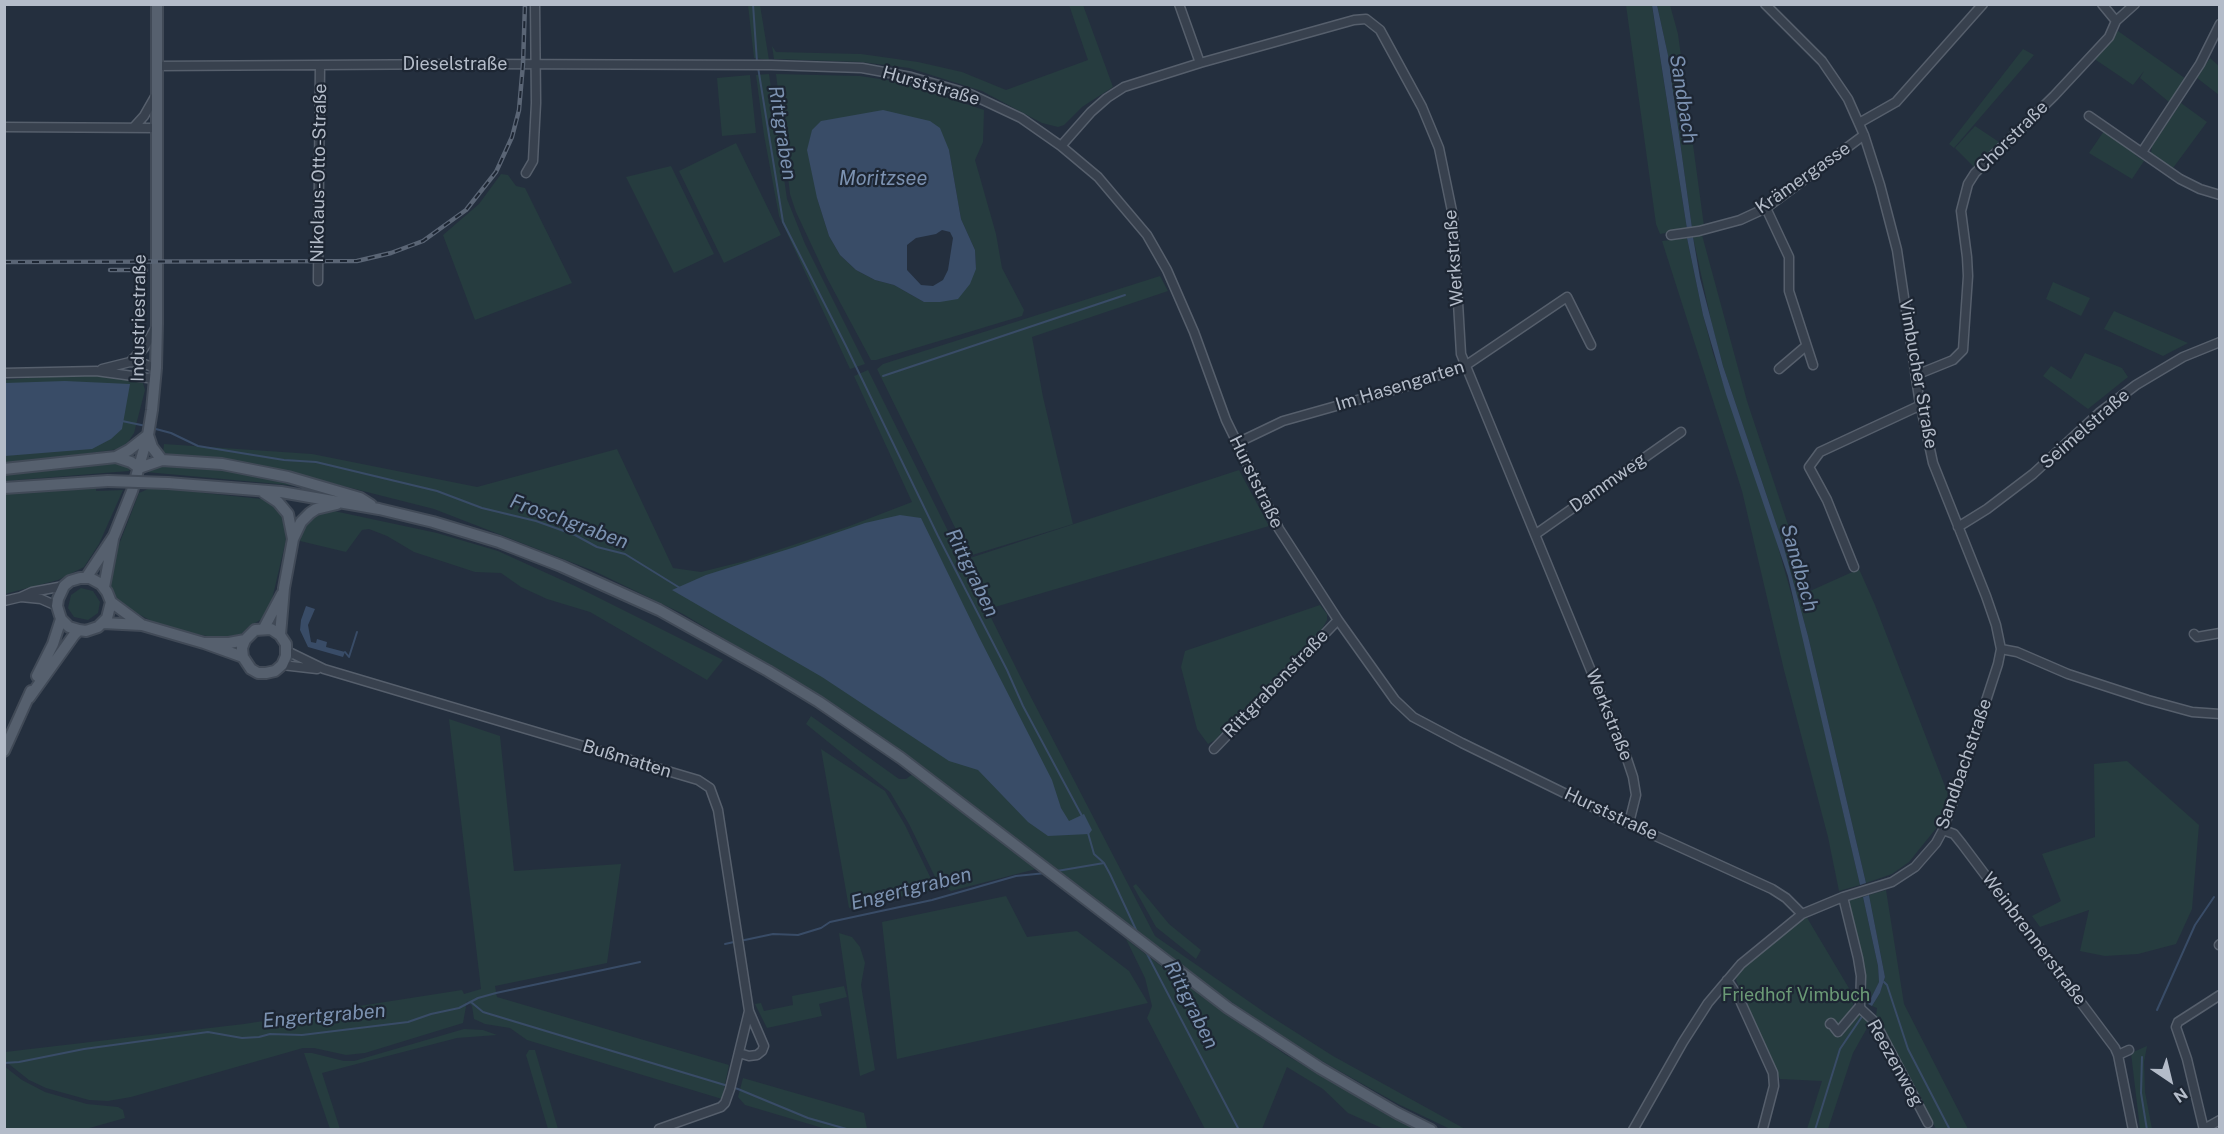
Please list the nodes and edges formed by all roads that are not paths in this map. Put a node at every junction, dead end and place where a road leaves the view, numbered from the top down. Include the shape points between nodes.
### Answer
1 (157, 4) edge
2 (535, 4) edge
3 (1179, 4) edge
4 (1766, 4) edge
5 (1983, 4) edge
6 (2102, 4) edge
7 (2135, 4) edge
8 (2116, 21) junction
9 (2220, 24) edge
10 (1200, 63) junction
11 (535, 64) junction
12 (320, 65) junction
13 (157, 66) junction
14 (752, 66) joint
15 (157, 95) junction
16 (2089, 116) dead end
17 (1859, 123) junction
18 (4, 127) edge
19 (134, 127) junction
20 (157, 128) junction
21 (1864, 135) junction
22 (1060, 146) junction
23 (2142, 152) junction
24 (526, 173) dead end
25 (2220, 195) edge
26 (1766, 208) junction
27 (1671, 235) dead end
28 (318, 281) dead end
29 (157, 324) junction
30 (2220, 342) edge
31 (1591, 345) dead end
32 (1806, 346) junction
33 (130, 363) junction
34 (1813, 365) dead end
35 (1465, 366) junction
36 (1779, 369) dead end
37 (96, 371) junction
38 (4, 373) edge
39 (155, 374) junction
40 (1916, 375) junction
41 (1921, 405) junction
42 (1681, 432) dead end
43 (148, 435) junction
44 (1237, 443) junction
45 (116, 457) junction
46 (162, 460) junction
47 (139, 468) junction
48 (4, 469) edge
49 (4, 488) edge
50 (258, 489) junction
51 (344, 502) junction
52 (379, 509) junction
53 (1958, 527) junction
54 (1536, 534) junction
55 (114, 536) junction
56 (293, 539) junction
57 (1854, 567) dead end
58 (86, 578) junction
59 (64, 586) junction
60 (104, 587) junction
61 (284, 588) junction
62 (21, 597) junction
63 (4, 601) edge
64 (111, 602) junction
65 (57, 606) junction
66 (62, 619) junction
67 (1338, 620) junction
68 (103, 622) junction
69 (142, 625) junction
70 (264, 628) junction
71 (79, 630) junction
72 (2220, 633) edge
73 (2194, 634) dead end
74 (280, 635) junction
75 (245, 640) junction
76 (204, 643) junction
77 (2001, 649) junction
78 (287, 651) junction
79 (243, 657) junction
80 (282, 665) junction
81 (324, 669) junction
82 (29, 698) junction
83 (2220, 714) edge
84 (1214, 749) dead end
85 (4, 752) edge
86 (1629, 824) junction
87 (1943, 830) junction
88 (1843, 897) junction
89 (1802, 914) junction
90 (1726, 980) junction
91 (2220, 995) edge
92 (1863, 1010) junction
93 (749, 1011) junction
94 (1830, 1024) dead end
95 (2129, 1050) dead end
96 (739, 1053) junction
97 (2118, 1055) junction
98 (2220, 1120) edge
99 (1928, 1123) dead end
100 (1763, 1128) dead end
101 (659, 1129) edge
102 (2204, 1129) edge
103 (1431, 1130) edge
104 (1633, 1130) edge
105 (2133, 1130) edge

1 - 13 main road, Industriestraße
2 - 11 street
3 - 10 street
4 - 17 street, Vimbucher Straße via 1822,61
5 - 17 street via 1896,102
6 - 8 street
7 - 8 street
8 - 40 street, Chorstraße via 2109,37 1968,184 1961,211 1968,264 1963,350 1953,360
9 - 23 street via 2200,63
10 - 22 street, Werkstraße via 1124,87 1091,112
10 - 35 street, Werkstraße via 1354,20 1366,19 1380,30 1408,77 1439,147 1453,216 1461,354
11 - 12 street, Dieselstraße
11 - 14 street, Dieselstraße
11 - 24 street via 533,161
12 - 13 street, Dieselstraße
12 - 28 street, Nikolaus-Otto-Straße
13 - 15 main road, Industriestraße
14 - 22 street, Hurststraße via 862,68 911,77 970,94 1021,118
15 - 19 street
15 - 20 main road, Industriestraße
16 - 23 street
17 - 21 street, Vimbucher Straße
18 - 19 street
19 - 20 street
20 - 29 main road, Industriestraße
21 - 26 street, Krämergasse
21 - 40 street, Vimbucher Straße via 1897,250
22 - 44 street, Hurststraße via 1098,177 1147,235 1186,313
23 - 25 street via 2180,179
26 - 27 street, Krämergasse via 1740,220
26 - 32 street via 1789,256 1789,291
29 - 33 street
29 - 39 main road, Industriestraße
30 - 53 street, Seimelstraße via 2183,357 2136,385 2099,413 2033,474
31 - 35 street, Im Hasengarten via 1568,297
32 - 34 street
32 - 36 street
33 - 37 street
33 - 39 street via 141,363
35 - 44 street, Im Hasengarten via 1283,421
35 - 54 street, Werkstraße
37 - 38 street
37 - 39 street
39 - 43 main road, Industriestraße
40 - 41 street, Vimbucher Straße
41 - 53 street, Vimbucher Straße via 1933,463
41 - 57 street via 1820,452 1809,467
42 - 54 street, Dammweg
43 - 45 main road
43 - 46 main road
43 - 47 main road, Industriestraße
44 - 67 street, Hurststraße via 1278,529
45 - 47 main road
45 - 48 main road
46 - 47 main road
46 - 52 main road via 222,464 288,477 360,498
47 - 55 main road, Industriestraße
49 - 50 main road, bridge via 108,481
50 - 51 main road
50 - 56 main road via 288,514
51 - 52 main road
51 - 56 main road via 310,513
52 - 103 main road via 488,539 561,566 695,629 819,702 901,758 1228,1008 1320,1068
53 - 77 street, Vimbucher Straße via 1996,625
54 - 86 street, Werkstraße via 1633,777 1636,795
55 - 58 main road
55 - 60 main road
56 - 61 main road
58 - 59 main road
58 - 60 main road
59 - 62 street
59 - 65 main road
60 - 64 main road
61 - 70 main road
61 - 74 main road
62 - 63 street
62 - 65 street
64 - 68 main road
64 - 69 main road
65 - 66 main road
66 - 71 main road
66 - 82 main road
67 - 84 street, Rittgrabenstraße
67 - 86 street, Hurststraße via 1395,700 1413,717
68 - 69 main road
68 - 71 main road via 92,630
69 - 76 main road
70 - 74 main road
70 - 75 main road via 255,630
71 - 82 main road
72 - 73 street via 2197,637
74 - 78 main road
75 - 76 main road
75 - 79 main road
76 - 79 main road
77 - 83 street via 2148,700 2192,712
77 - 87 street, Sandbachstraße
78 - 80 main road
78 - 81 street, Bußmatten
79 - 80 main road via 258,673 271,672
80 - 81 street, Bußmatten
81 - 93 street, Bußmatten via 704,783 717,802
82 - 85 main road
86 - 89 street, Hurststraße via 1772,889
87 - 88 street, Sandbachstraße via 1915,867 1892,882
87 - 97 street, Weinbrennerstraße via 1954,834 1962,844
88 - 89 street, Sandbachstraße
88 - 92 street, Reezenweg via 1858,958
89 - 90 street, Sandbachstraße via 1758,948
90 - 100 street via 1738,996 1773,1073 1774,1086
90 - 104 street, Sandbachstraße via 1683,1042
91 - 102 street via 2176,1027
92 - 94 street, Reezenweg via 1838,1032
92 - 99 street, Reezenweg via 1879,1030
93 - 96 street, Bußmatten
93 - 96 street, Bußmatten via 764,1046 757,1055
95 - 97 street
96 - 101 street, Bußmatten via 721,1107
97 - 105 street, Weinbrennerstraße
98 - 102 street

